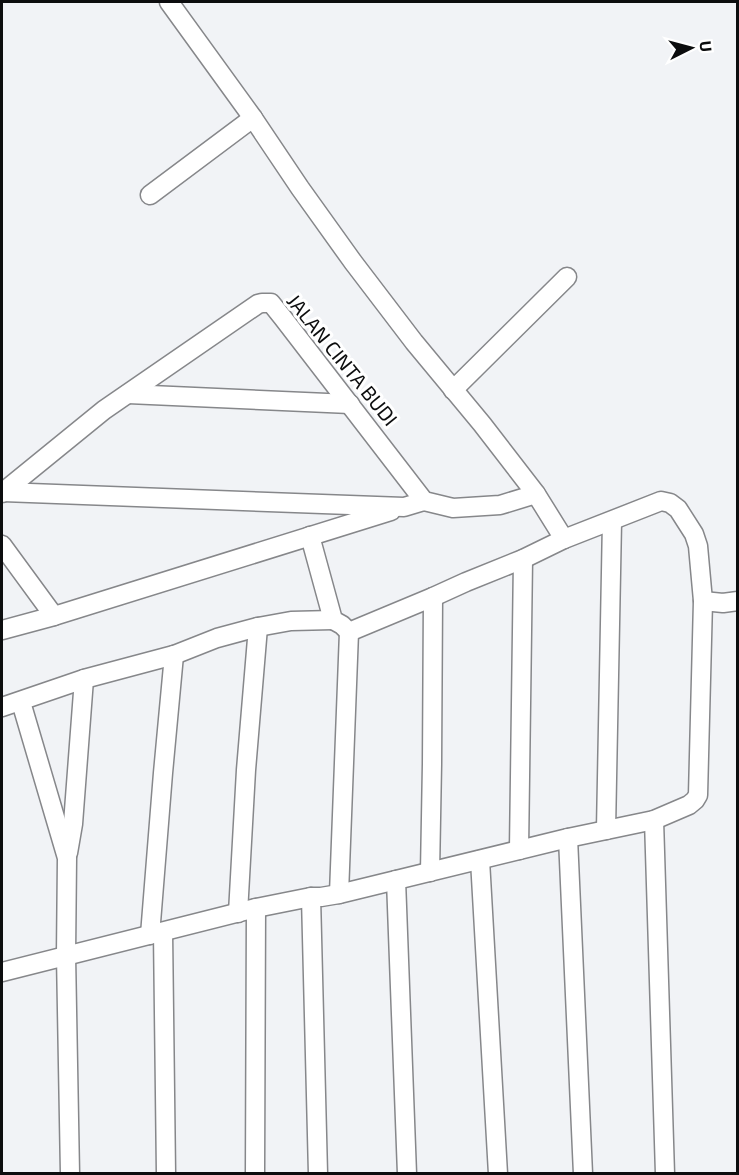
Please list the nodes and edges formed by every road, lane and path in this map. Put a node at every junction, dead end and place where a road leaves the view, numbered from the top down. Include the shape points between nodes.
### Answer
1 (169, 2) edge
2 (253, 118) junction
3 (150, 195) dead end
4 (567, 277) dead end
5 (453, 390) junction
6 (128, 394) junction
7 (350, 404) junction
8 (2, 492) edge
9 (536, 494) junction
10 (424, 501) junction
11 (404, 507) junction
12 (612, 521) junction
13 (310, 536) junction
14 (564, 538) junction
15 (2, 545) edge
16 (523, 559) junction
17 (433, 597) junction
18 (703, 601) junction
19 (738, 601) edge
20 (54, 616) junction
21 (333, 620) junction
22 (258, 627) junction
23 (2, 630) edge
24 (348, 632) junction
25 (174, 655) junction
26 (84, 679) junction
27 (21, 702) junction
28 (2, 707) edge
29 (654, 819) junction
30 (606, 830) junction
31 (568, 838) junction
32 (519, 850) junction
33 (67, 858) junction
34 (480, 860) junction
35 (430, 872) junction
36 (396, 880) junction
37 (339, 894) junction
38 (311, 897) junction
39 (247, 911) junction
40 (157, 933) junction
41 (66, 955) junction
42 (2, 972) edge
43 (70, 1173) edge
44 (166, 1173) edge
45 (255, 1173) edge
46 (318, 1173) edge
47 (407, 1173) edge
48 (498, 1173) edge
49 (583, 1173) edge
50 (665, 1173) edge

1 - 2 street
2 - 3 street
2 - 5 street via 353,262
4 - 5 street
5 - 9 street
6 - 7 street
6 - 7 street, JALAN CINTA BUDI via 258,304 271,303
6 - 8 street, JALAN CINTA BUDI
7 - 10 street, JALAN CINTA BUDI
8 - 11 street
9 - 10 street via 500,505 453,508
9 - 14 street
10 - 11 street
11 - 13 street
12 - 14 street
12 - 18 street via 661,501 678,509 698,546
12 - 30 street
13 - 20 street
13 - 21 street
14 - 16 street
15 - 20 street
16 - 17 street
16 - 32 street
17 - 24 street
17 - 35 street
18 - 19 street
18 - 29 street via 698,795 689,805
20 - 23 street
21 - 22 street
21 - 24 street
22 - 25 street
22 - 39 street via 246,770
24 - 37 street
25 - 26 street
25 - 40 street via 163,773
26 - 27 street
26 - 33 street
27 - 28 street
27 - 33 street
29 - 30 street
29 - 50 street
30 - 31 street
31 - 32 street
31 - 49 street
32 - 34 street
33 - 41 street
34 - 35 street
34 - 48 street
35 - 36 street
36 - 37 street
36 - 47 street
37 - 38 street
38 - 39 street
38 - 46 street
39 - 40 street
39 - 45 street
40 - 41 street
40 - 44 street
41 - 42 street
41 - 43 street

